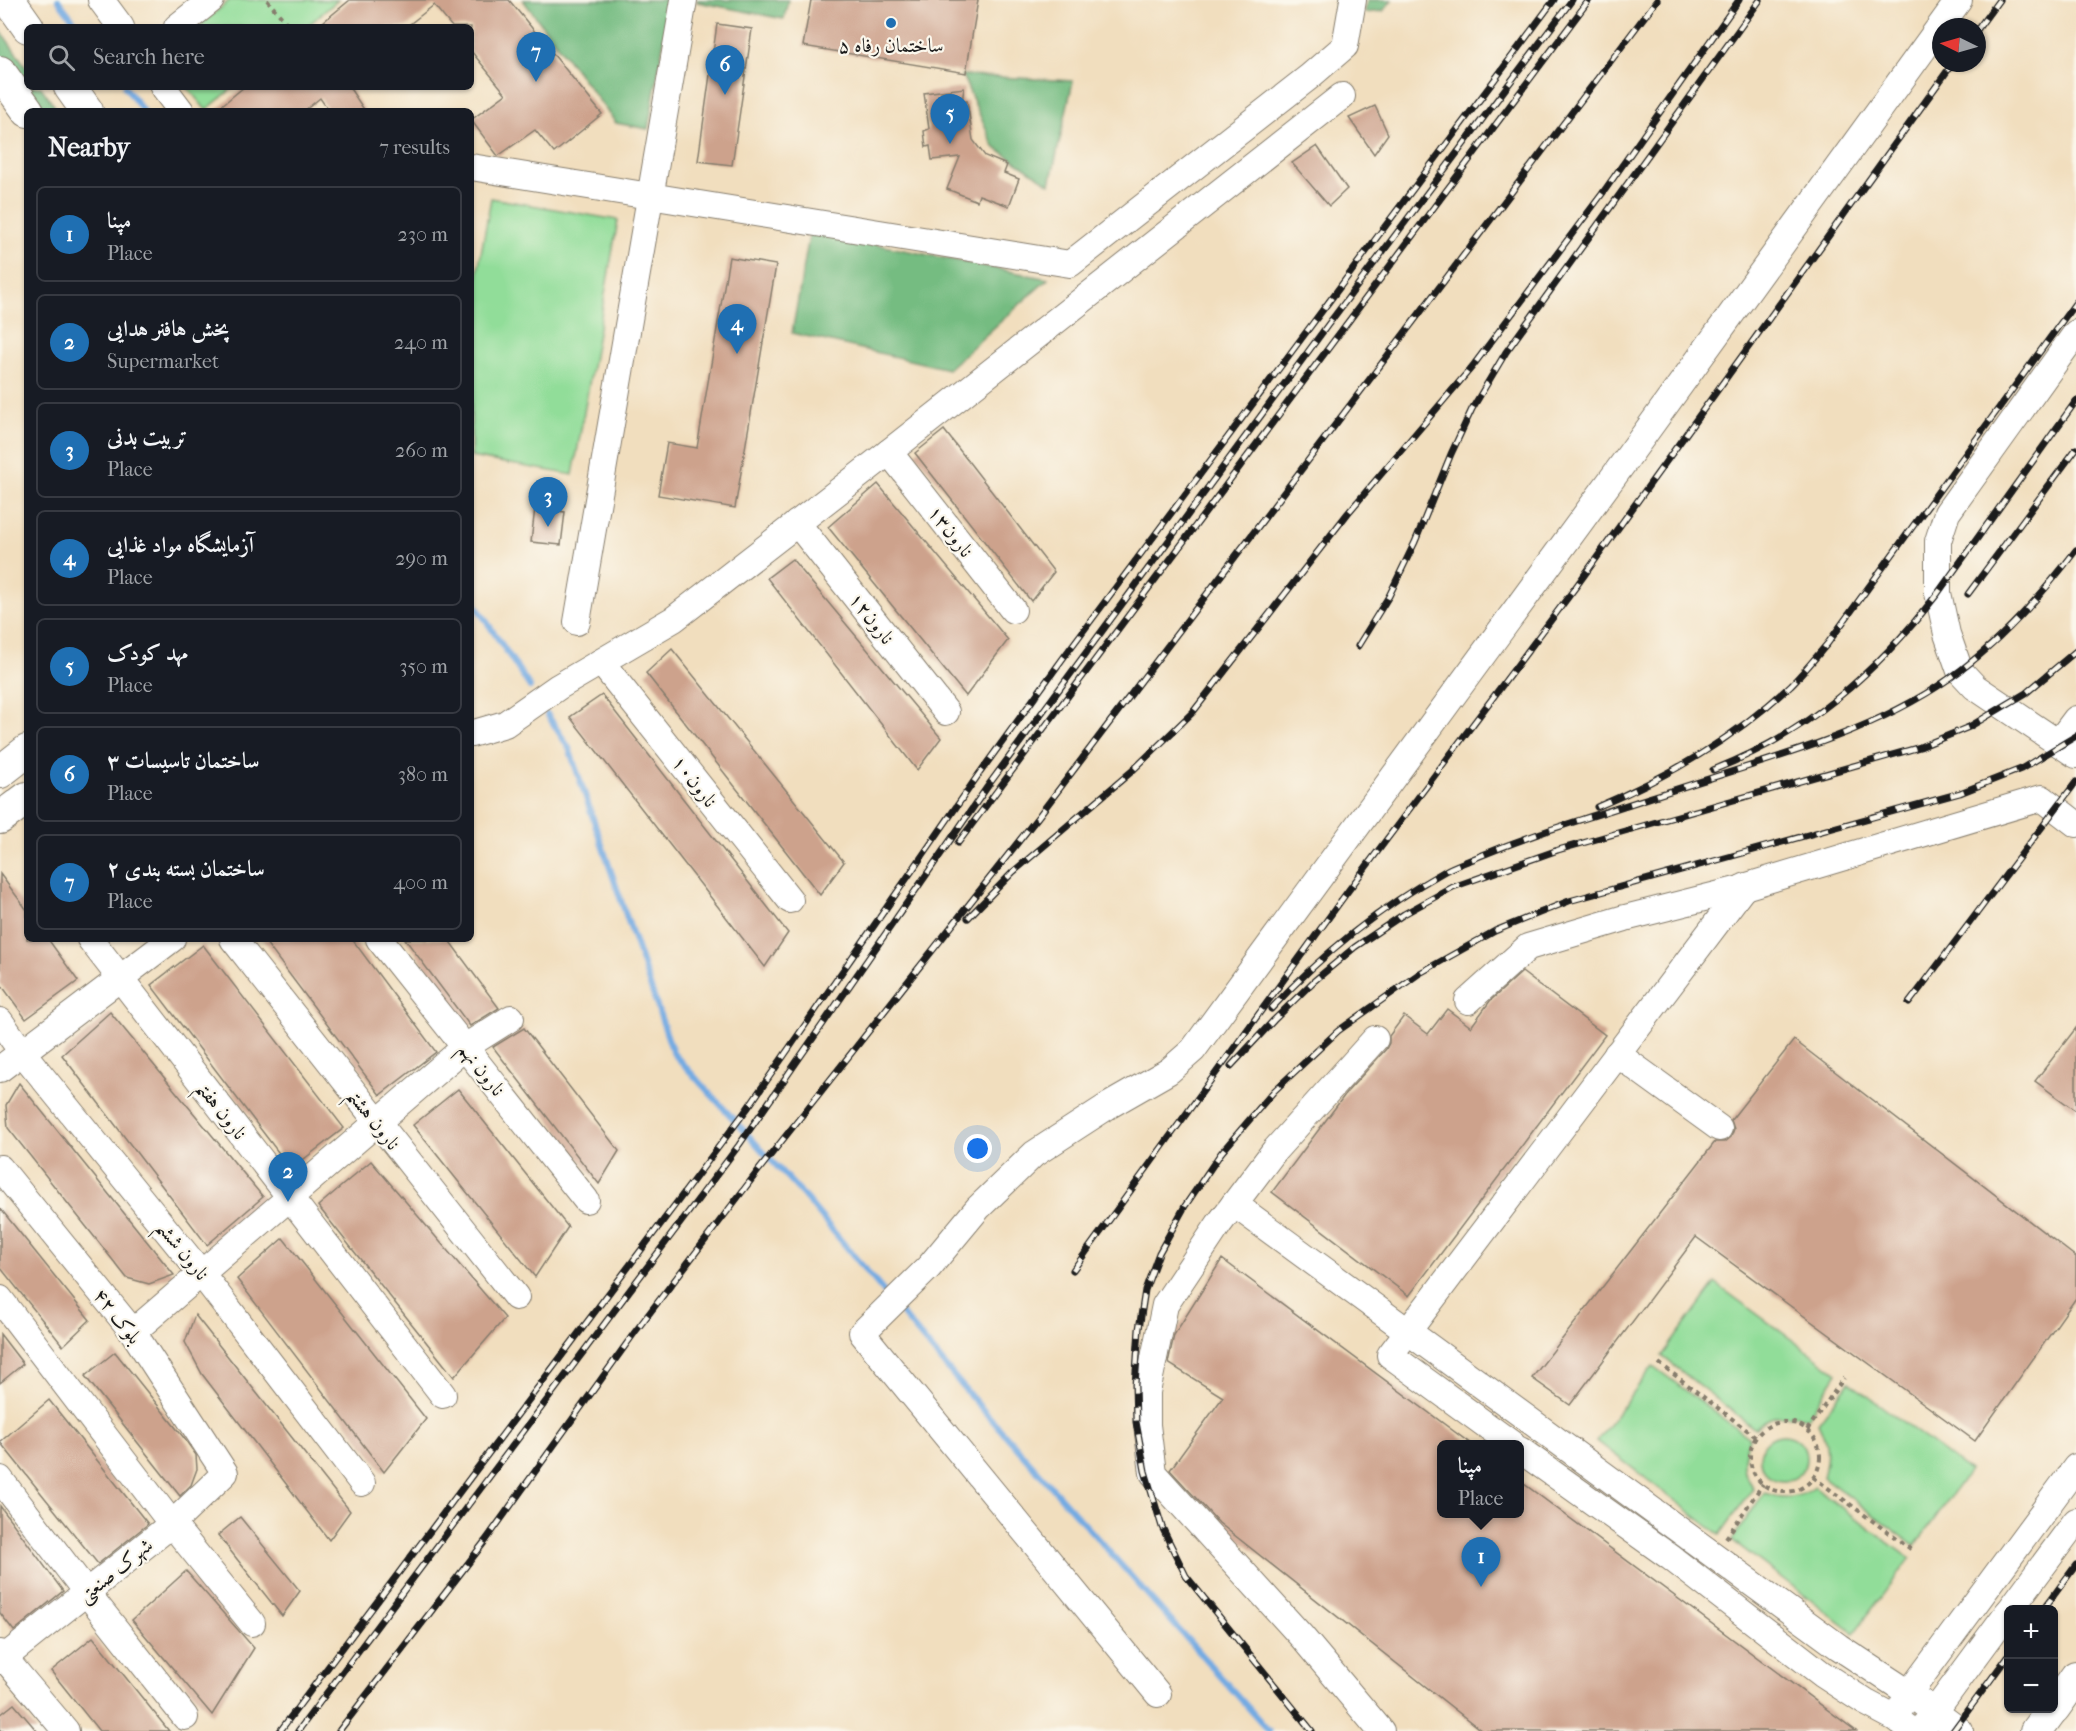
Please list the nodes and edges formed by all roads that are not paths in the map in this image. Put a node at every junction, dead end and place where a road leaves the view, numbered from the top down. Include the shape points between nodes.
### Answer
1 (9, 0) edge
2 (101, 0) edge
3 (211, 0) edge
4 (684, 0) edge
5 (1353, 0) edge
6 (1959, 0) edge
7 (26, 24) edge
8 (118, 24) edge
9 (181, 24) edge
10 (0, 72) edge
11 (72, 90) edge
12 (166, 90) edge
13 (1342, 96) dead end
14 (26, 108) edge
15 (85, 108) edge
16 (179, 108) edge
17 (474, 167) edge
18 (651, 195) junction
19 (2076, 333) edge
20 (889, 452) junction
21 (797, 523) junction
22 (1013, 610) dead end
23 (577, 622) dead end
24 (601, 662) junction
25 (946, 712) dead end
26 (2076, 719) edge
27 (474, 733) edge
28 (2067, 749) edge
29 (24, 754) edge
30 (0, 772) edge
31 (24, 800) edge
32 (0, 818) edge
33 (2076, 824) edge
34 (1743, 888) junction
35 (790, 900) dead end
36 (92, 942) edge
37 (168, 942) edge
38 (235, 942) edge
39 (381, 942) edge
40 (120, 980) junction
41 (1468, 1001) dead end
42 (511, 1017) dead end
43 (0, 1021) edge
44 (1375, 1039) dead end
45 (465, 1047) junction
46 (22, 1052) junction
47 (1617, 1054) junction
48 (0, 1070) edge
49 (377, 1123) junction
50 (1719, 1128) dead end
51 (0, 1168) edge
52 (289, 1198) junction
53 (586, 1200) dead end
54 (1234, 1204) junction
55 (201, 1273) junction
56 (516, 1298) dead end
57 (0, 1299) edge
58 (133, 1332) junction
59 (1408, 1332) junction
60 (443, 1395) dead end
61 (1507, 1440) edge
62 (1524, 1453) edge
63 (2076, 1467) edge
64 (225, 1473) joint
65 (0, 1479) edge
66 (362, 1483) dead end
67 (2045, 1510) junction
68 (172, 1524) junction
69 (2073, 1525) edge
70 (87, 1593) junction
71 (2013, 1605) edge
72 (2004, 1618) edge
73 (252, 1623) dead end
74 (1, 1658) edge
75 (2076, 1677) edge
76 (1909, 1693) junction
77 (1158, 1694) dead end
78 (2058, 1701) edge
79 (2049, 1713) edge
80 (185, 1717) dead end
81 (1927, 1722) edge
82 (1898, 1727) edge
83 (66, 1731) edge
84 (1381, 1731) edge
85 (1960, 1731) edge
86 (2036, 1731) edge

1 - 7 main road
2 - 8 street
3 - 9 street
4 - 18 street
5 - 18 street via 1345,46 1070,264
6 - 77 street via 1193,1050 1169,1071 1034,1154 862,1333
10 - 14 main road
11 - 15 main road
12 - 16 street
13 - 20 street
17 - 18 street
18 - 23 street
19 - 28 street via 1947,513 1938,541 1938,593 1960,671 1975,687
20 - 21 street
20 - 22 street, نارون۱۳
21 - 24 street via 674,619
21 - 25 street, نارون۱۲
24 - 27 street via 505,724
24 - 35 street, نارون۱۰
26 - 28 street
29 - 30 main road
31 - 32 main road
33 - 34 street via 2042,798
34 - 41 street via 1528,947
34 - 47 street
36 - 40 street, نارون هفتم
37 - 40 street
38 - 49 street, نارون هشتم
39 - 45 street, نارون نهم
40 - 46 street
40 - 52 street, نارون هفتم
42 - 45 street
43 - 46 street, نارون ششم
44 - 54 street via 1275,1150
45 - 49 street
45 - 53 street, نارون نهم
46 - 48 street
46 - 55 street, نارون ششم
47 - 50 street
47 - 59 street
49 - 52 street
49 - 56 street, نارون هشتم
51 - 58 street, بلوک ۴۲
52 - 55 street
52 - 60 street, نارون هفتم
54 - 59 street
54 - 84 street via 1165,1305 1147,1392 1153,1473 1302,1636
55 - 58 street
55 - 66 street, نارون ششم
57 - 68 street
58 - 64 street, بلوک ۴۲
59 - 61 street via 1390,1355
59 - 76 street via 1839,1647
62 - 82 street
63 - 67 street
64 - 68 street, شهرک صنعتی
65 - 70 street
67 - 69 street
67 - 76 street
68 - 70 street, شهرک صنعتی
68 - 73 street
69 - 71 street
70 - 74 street, شهرک صنعتی
70 - 80 street
72 - 81 street
74 - 83 street
75 - 78 main road
76 - 81 street
76 - 82 street
79 - 86 main road
81 - 85 street

